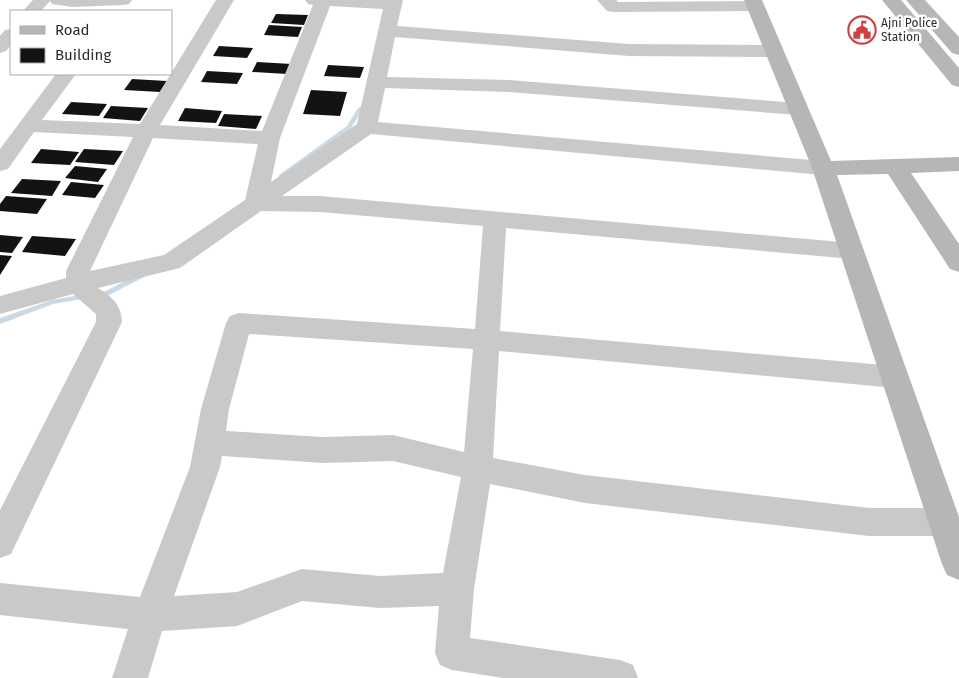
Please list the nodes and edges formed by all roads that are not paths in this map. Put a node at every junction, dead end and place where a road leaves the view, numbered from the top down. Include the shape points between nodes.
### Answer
1 (42, 0) edge
2 (58, 0) edge
3 (225, 0) edge
4 (314, 0) edge
5 (324, 0) edge
6 (606, 0) edge
7 (891, 0) edge
8 (915, 0) edge
9 (389, 2) edge
10 (118, 3) edge
11 (754, 3) edge
12 (33, 10) edge
13 (388, 31) junction
14 (10, 35) edge
15 (0, 47) edge
16 (959, 49) edge
17 (774, 51) junction
18 (65, 75) edge
19 (959, 81) edge
20 (377, 82) junction
21 (798, 109) junction
22 (28, 126) junction
23 (367, 127) junction
24 (146, 131) junction
25 (270, 138) junction
26 (0, 164) edge
27 (959, 164) edge
28 (823, 168) junction
29 (895, 168) junction
30 (256, 203) junction
31 (495, 220) junction
32 (852, 251) junction
33 (959, 263) edge
34 (79, 283) junction
35 (0, 305) edge
36 (487, 340) junction
37 (895, 377) junction
38 (210, 443) junction
39 (478, 468) junction
40 (944, 522) junction
41 (0, 543) edge
42 (959, 564) edge
43 (457, 589) junction
44 (0, 599) edge
45 (150, 615) junction
46 (130, 678) edge
47 (620, 678) edge

1 - 12 street
2 - 10 street
3 - 24 street
4 - 5 street
5 - 9 street
5 - 25 street
6 - 11 street via 613,7
7 - 19 street
8 - 16 street
9 - 13 street
11 - 17 street
13 - 17 street via 629,50
13 - 20 street
14 - 15 street
17 - 21 street
18 - 22 street
20 - 21 street via 509,86
20 - 23 street
21 - 28 street
22 - 24 street
22 - 26 street
23 - 28 street
23 - 30 street
24 - 25 street
24 - 34 street via 78,271
25 - 30 street
27 - 29 street
28 - 29 street
28 - 32 street
29 - 33 street
30 - 31 street via 320,204
30 - 34 street via 171,262
31 - 32 street
31 - 36 street
32 - 37 street
34 - 35 street
34 - 41 street via 107,307 109,322
36 - 37 street
36 - 38 street via 239,323 215,409
36 - 39 street
37 - 40 street
38 - 39 street via 323,450 393,448
38 - 45 street via 196,493
39 - 40 street via 585,489 859,521
39 - 43 street
40 - 42 street
43 - 45 street via 380,592 302,585 237,609
43 - 47 street via 452,653
44 - 45 street
45 - 46 street

